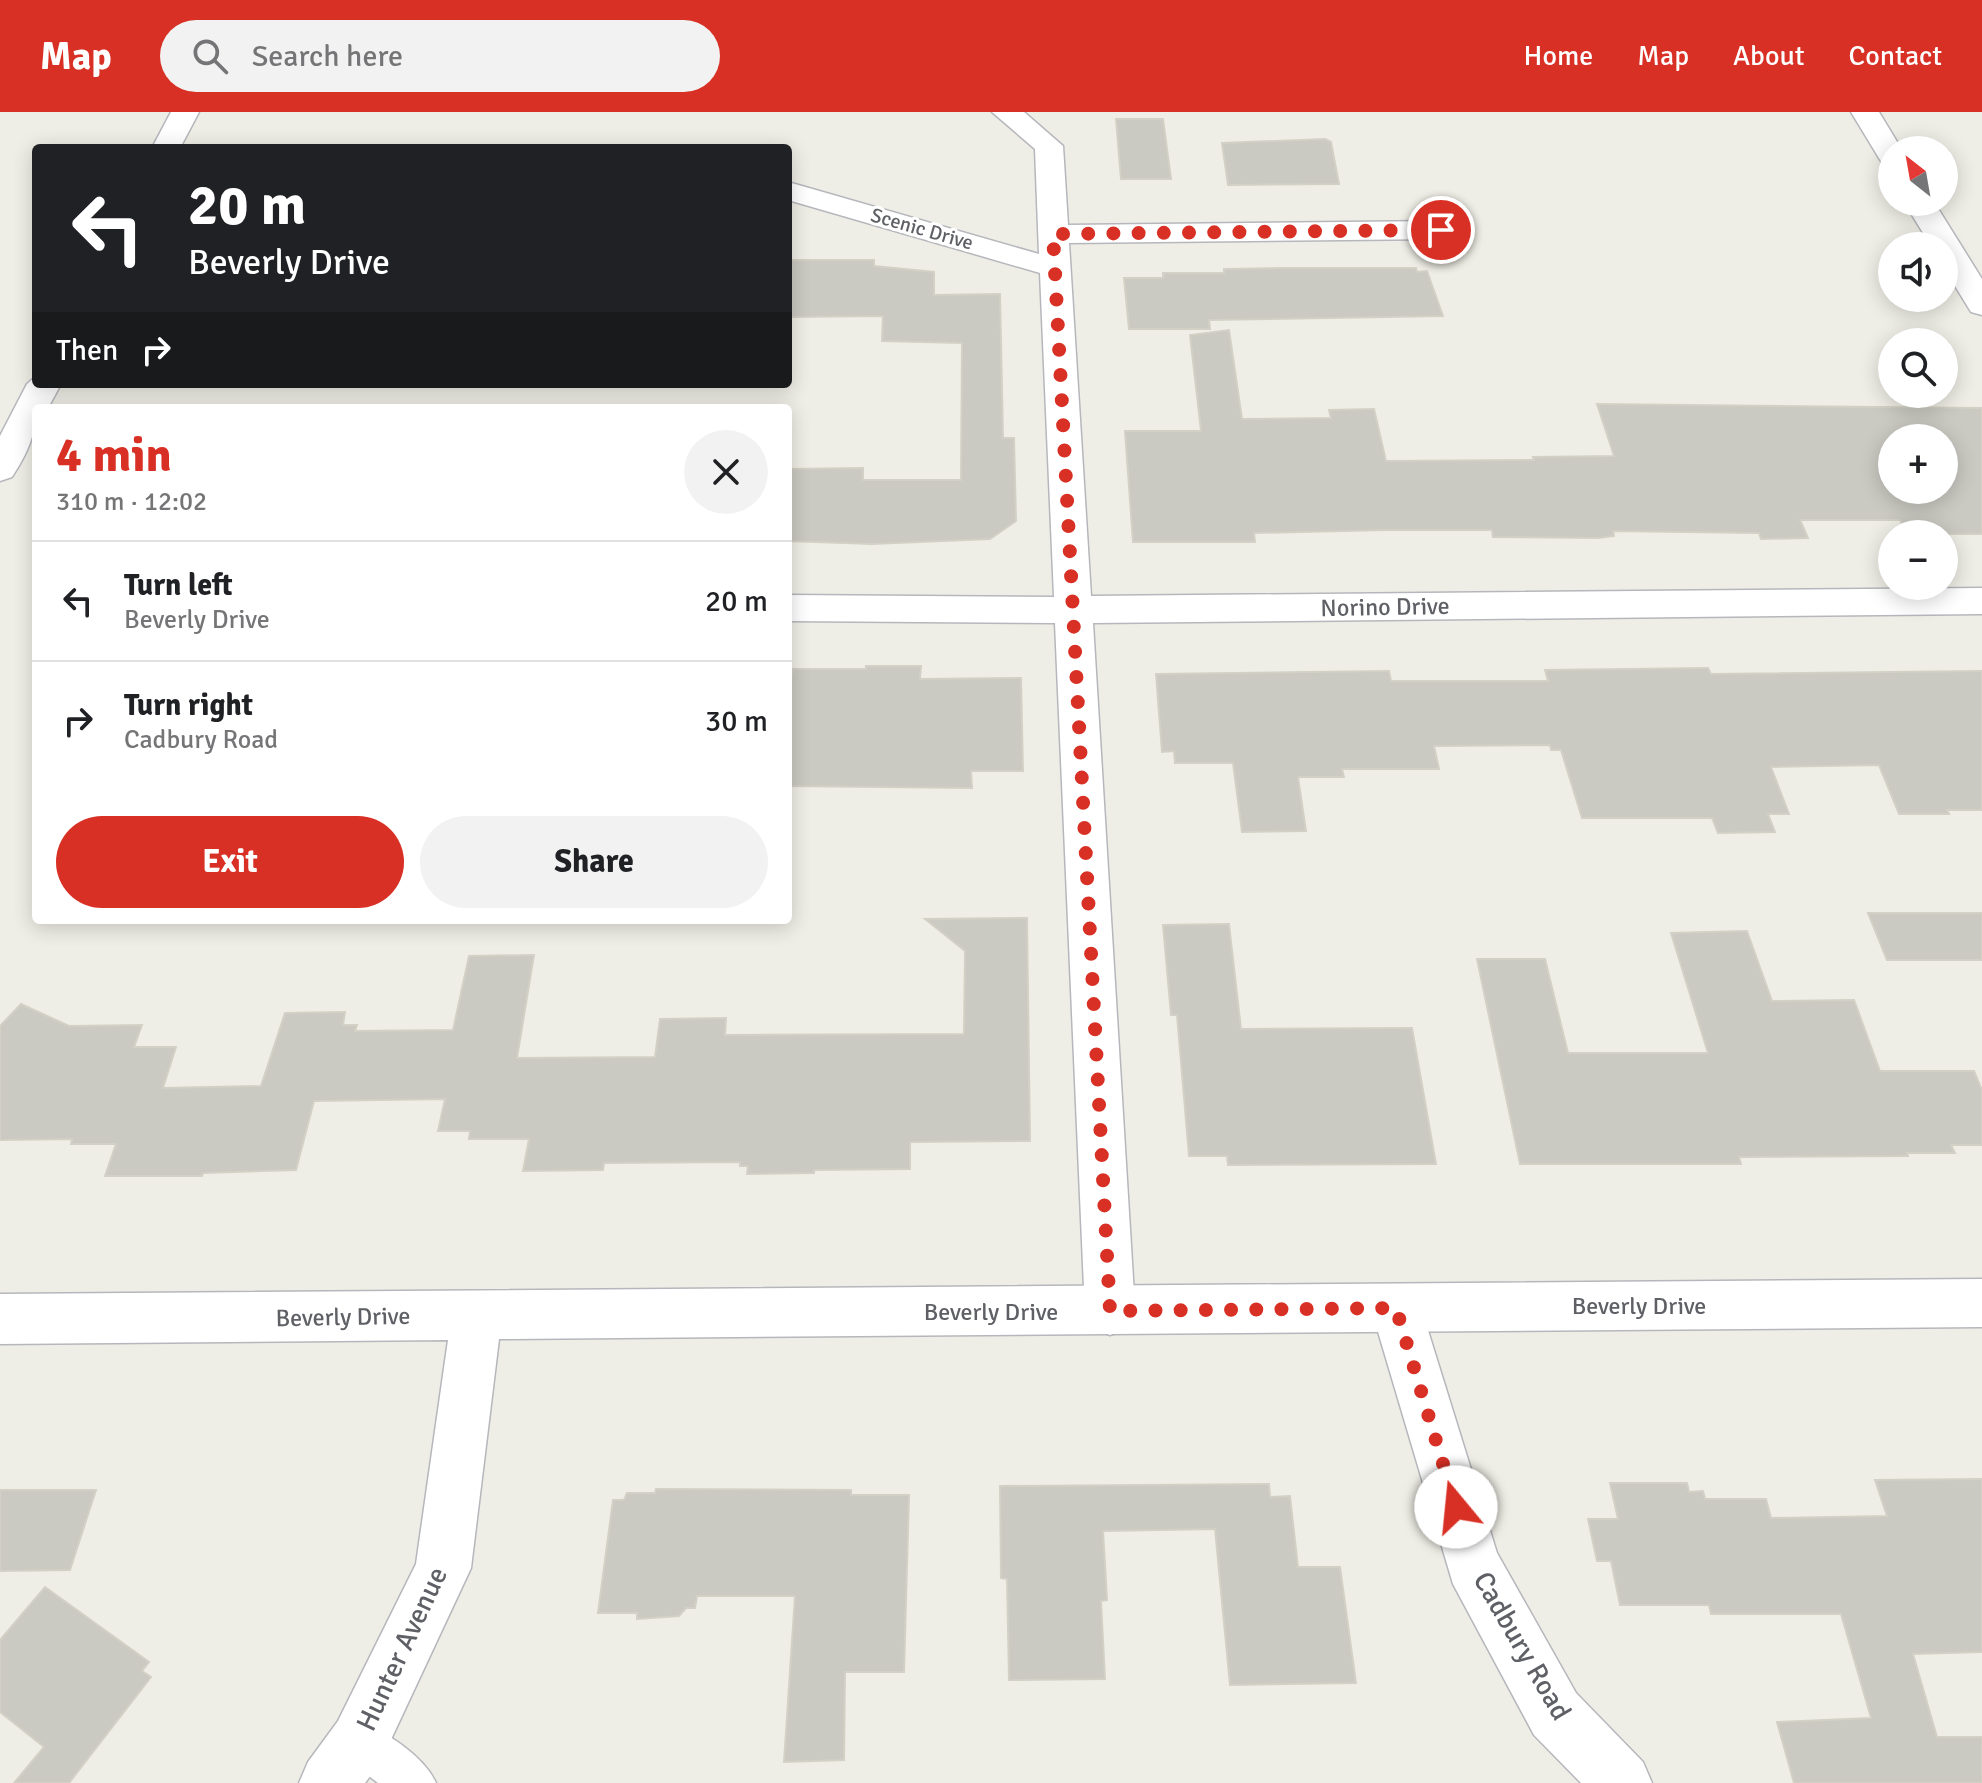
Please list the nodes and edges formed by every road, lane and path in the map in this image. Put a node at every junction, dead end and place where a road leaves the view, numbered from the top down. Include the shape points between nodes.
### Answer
1 (185, 112) edge
2 (1006, 112) edge
3 (1865, 112) edge
4 (1879, 136) edge
5 (168, 144) edge
6 (792, 192) edge
7 (1928, 216) edge
8 (1441, 230) dead end
9 (1054, 251) junction
10 (1982, 305) edge
11 (32, 407) edge
12 (0, 469) edge
13 (1982, 601) edge
14 (792, 608) edge
15 (1073, 610) junction
16 (1982, 1303) edge
17 (1396, 1308) junction
18 (1110, 1311) junction
19 (477, 1315) junction
20 (0, 1319) edge
21 (344, 1762) edge
22 (414, 1783) edge
23 (1622, 1783) edge

1 - 5 street
2 - 9 street via 1049,146
3 - 4 street
6 - 9 street, Scenic Drive
7 - 10 street
8 - 9 street, Scenic Drive
9 - 15 street
11 - 12 street
13 - 15 street, Norino Drive
14 - 15 street, Norino Drive
15 - 18 street
16 - 17 street, Beverly Drive
17 - 18 street, Beverly Drive
17 - 23 street, Cadbury Road via 1473,1564 1555,1714
18 - 19 street, Beverly Drive
19 - 20 street, Beverly Drive
19 - 21 street, Hunter Avenue via 443,1568
21 - 22 lane

